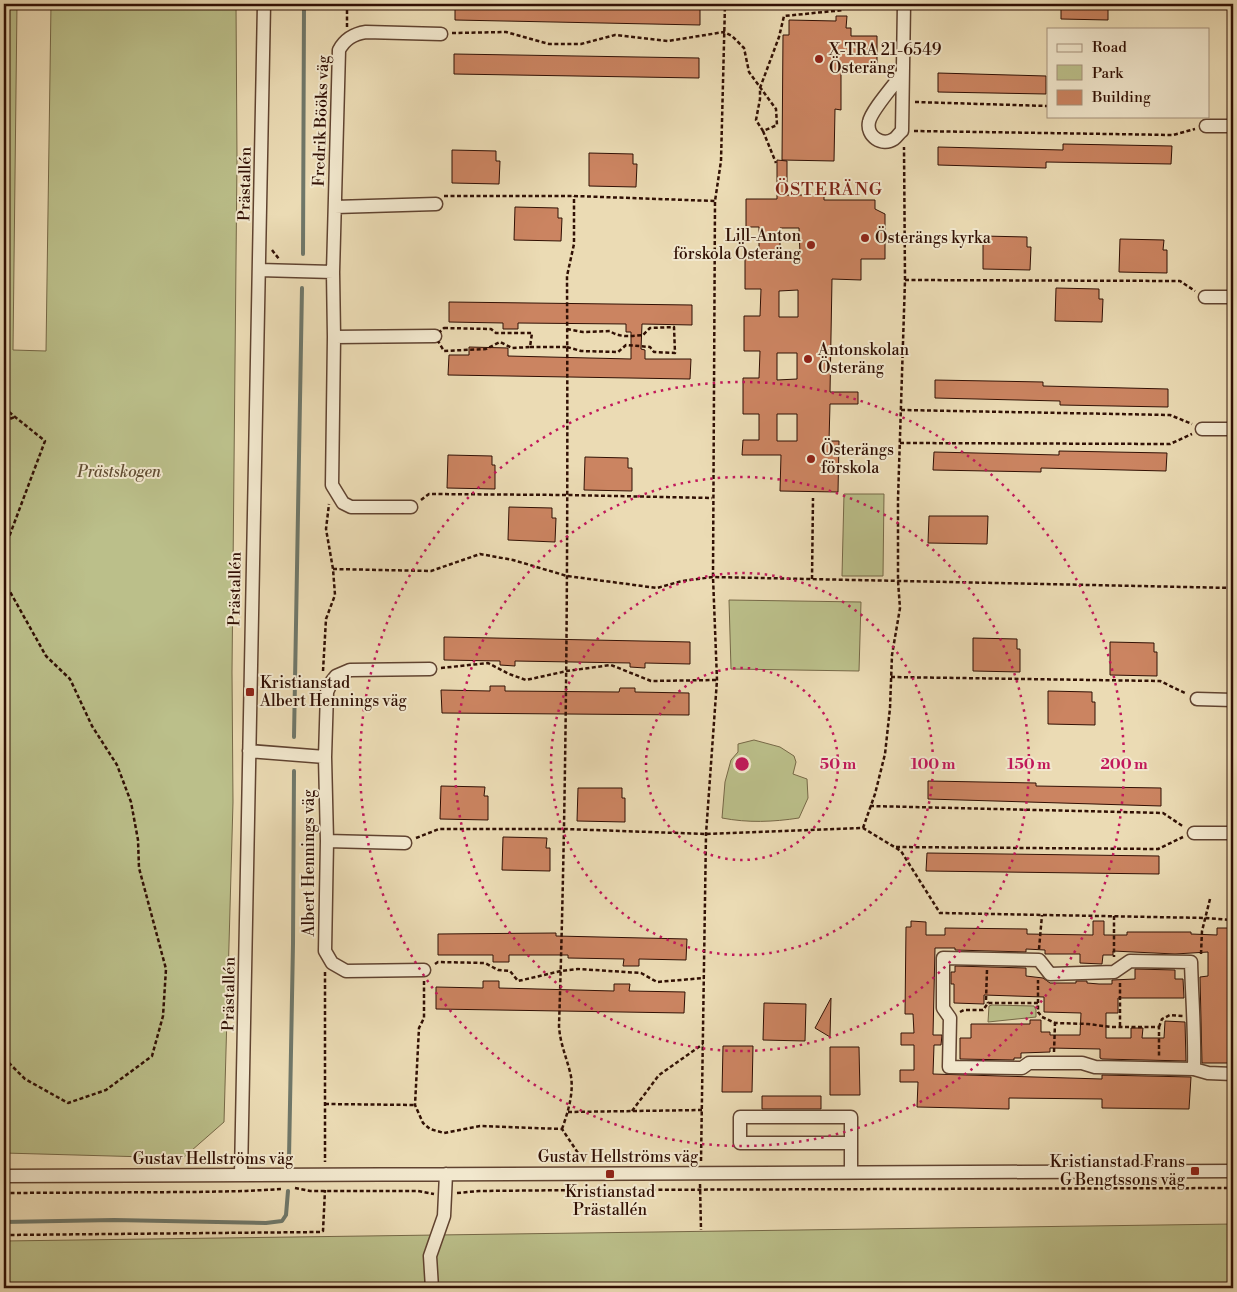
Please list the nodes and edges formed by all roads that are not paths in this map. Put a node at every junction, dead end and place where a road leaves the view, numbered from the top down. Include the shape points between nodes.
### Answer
1 (264, 4) edge
2 (904, 4) edge
3 (441, 34) road end
4 (902, 74) junction
5 (1206, 126) road end
6 (1233, 126) edge
7 (436, 204) road end
8 (335, 207) junction
9 (259, 270) junction
10 (333, 272) junction
11 (1205, 297) road end
12 (1233, 297) edge
13 (435, 336) road end
14 (334, 337) junction
15 (1202, 429) road end
16 (1233, 429) edge
17 (411, 507) road end
18 (430, 669) road end
19 (1197, 699) road end
20 (1233, 700) edge
21 (249, 752) junction
22 (326, 757) junction
23 (1194, 833) road end
24 (1233, 833) edge
25 (327, 841) junction
26 (405, 842) road end
27 (424, 970) road end
28 (1194, 1069) junction
29 (1233, 1074) edge
30 (851, 1143) junction
31 (1233, 1171) edge
32 (851, 1172) junction
33 (446, 1174) junction
34 (241, 1175) junction
35 (4, 1176) edge
36 (432, 1288) edge

1 - 9 street, Prästallén
2 - 4 street
3 - 8 street, Fredrik Bööks väg via 366,32 348,38 339,50
4 - 4 street via 870,117 868,130 877,139 889,141 899,134
5 - 6 street
7 - 8 street
8 - 10 street, Fredrik Bööks väg
9 - 10 street
9 - 21 street, Prästallén
10 - 14 street, Fredrik Bööks väg
11 - 12 street
13 - 14 street
14 - 17 street, Fredrik Bööks väg via 332,485 340,500 351,507
15 - 16 street
18 - 22 street, Albert Hennings väg via 350,670 336,676 327,692
19 - 20 street
21 - 22 street
21 - 34 street, Prästallén
22 - 25 street, Albert Hennings väg
23 - 24 street
25 - 26 street
25 - 27 street, Albert Hennings väg via 325,951 332,963 346,971
28 - 28 street via 1191,962 1130,961 1114,972 1050,974 1039,960 944,958 943,1008 950,1018 949,1067 1022,1068 1029,1063 1082,1063 1095,1067
28 - 29 street
30 - 30 street via 851,1117 740,1117 740,1143
30 - 32 street
31 - 32 street, Gustav Hellströms väg
32 - 33 street, Gustav Hellströms väg
33 - 34 street, Gustav Hellströms väg
33 - 36 street via 444,1216 430,1256
34 - 35 street, Gustav Hellströms väg

